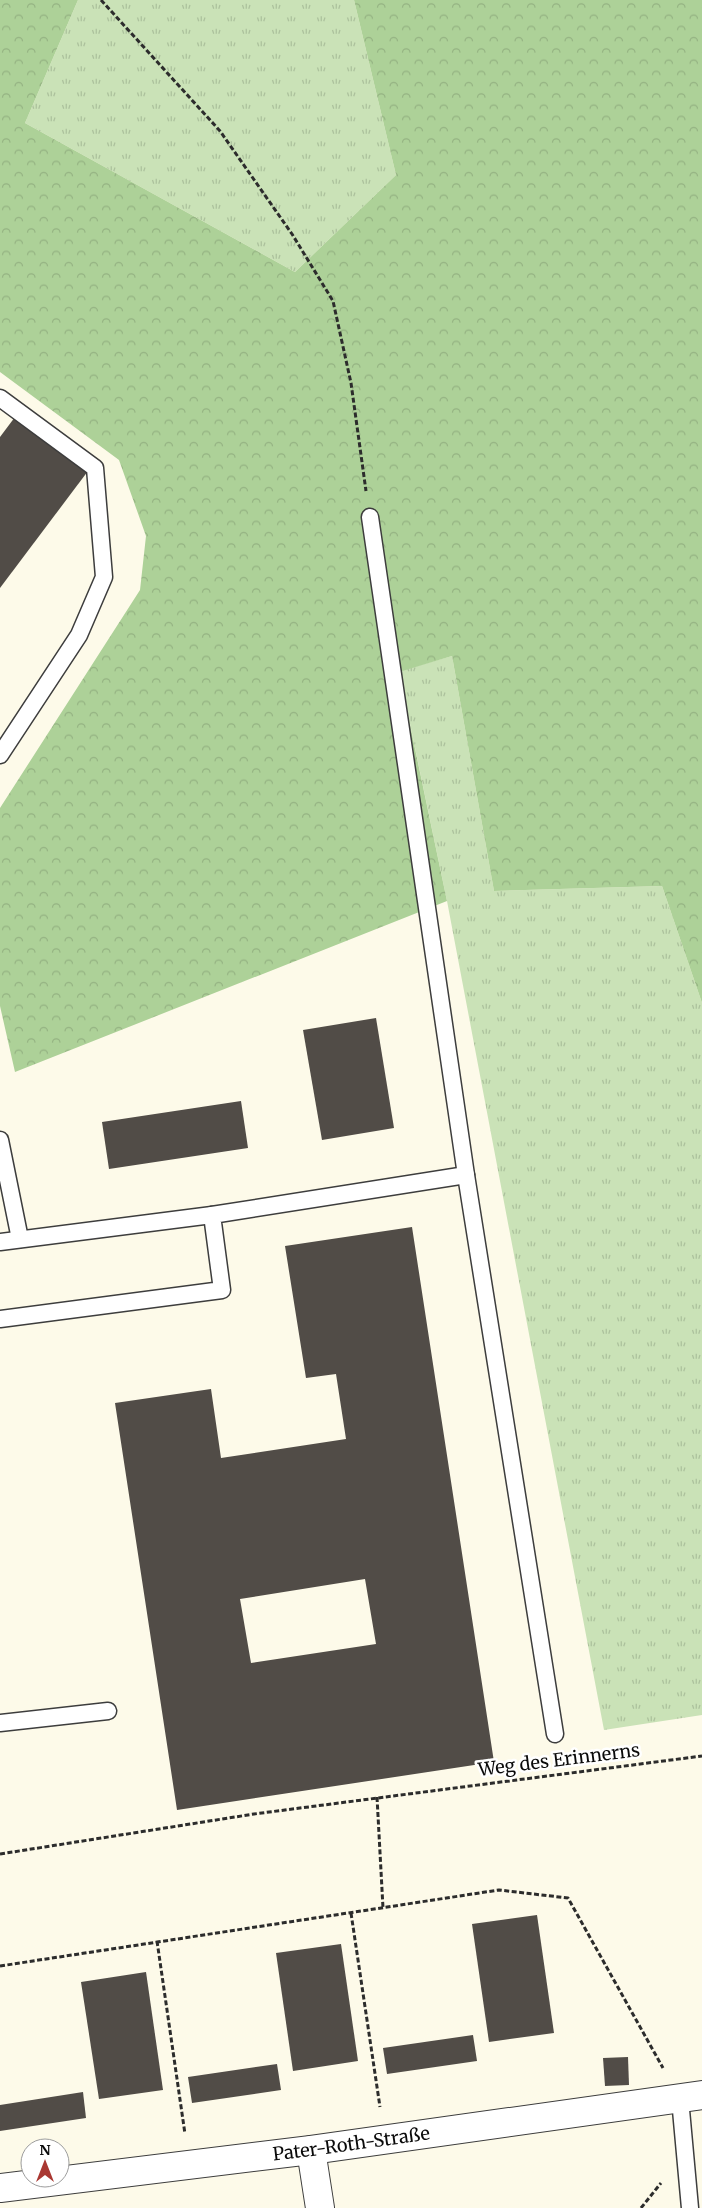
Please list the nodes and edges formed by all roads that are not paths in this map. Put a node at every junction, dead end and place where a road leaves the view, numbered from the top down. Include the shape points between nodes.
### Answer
1 (0, 398) edge
2 (370, 517) road end
3 (0, 755) edge
4 (0, 1140) edge
5 (466, 1175) junction
6 (212, 1215) junction
7 (20, 1239) junction
8 (0, 1242) edge
9 (0, 1319) edge
10 (108, 1711) dead end
11 (0, 1723) edge
12 (555, 1734) dead end
13 (691, 2097) edge
14 (311, 2150) junction
15 (0, 2188) edge
16 (320, 2208) edge
17 (690, 2208) edge

1 - 3 lane via 95,468 104,576 79,635
2 - 5 lane
4 - 7 lane
5 - 6 lane
5 - 12 lane
6 - 7 lane
6 - 9 lane via 222,1290
7 - 8 lane
10 - 11 lane
13 - 14 street, Pater-Roth-Straße
13 - 17 lane
14 - 15 street, Pater-Roth-Straße
14 - 16 street

